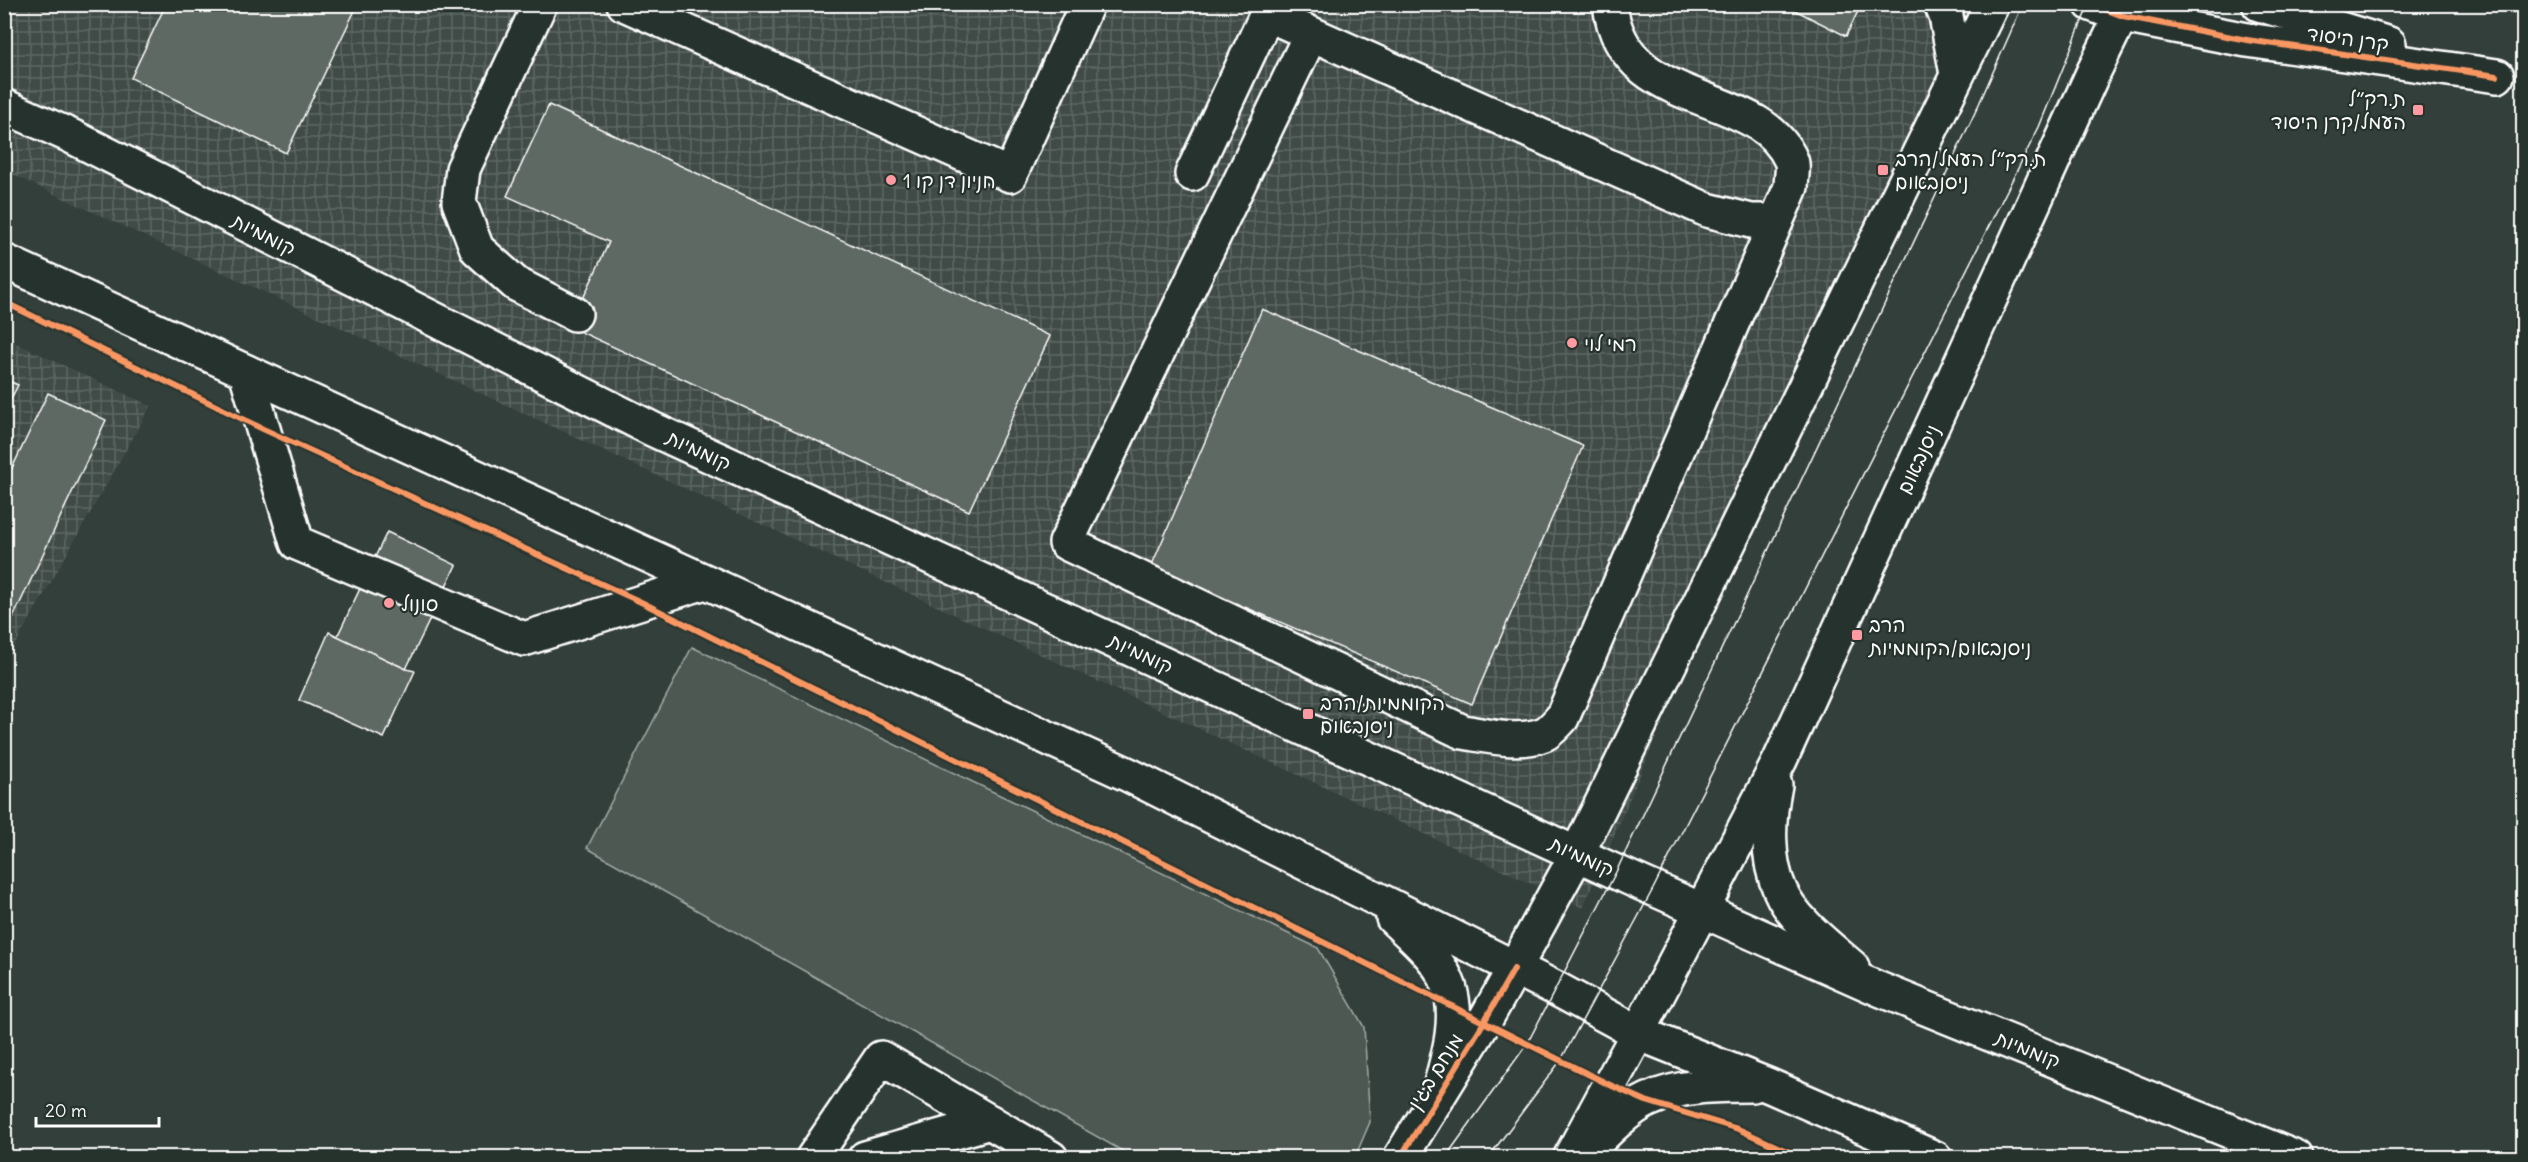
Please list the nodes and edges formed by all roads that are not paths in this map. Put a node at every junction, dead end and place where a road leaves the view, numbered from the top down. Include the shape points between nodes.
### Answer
1 (540, 4) edge
2 (624, 4) edge
3 (1087, 4) edge
4 (1610, 4) edge
5 (1941, 4) edge
6 (1992, 4) edge
7 (2091, 4) edge
8 (2259, 4) edge
9 (1269, 9) edge
10 (2125, 10) edge
11 (1311, 34) junction
12 (1957, 74) junction
13 (2510, 79) edge
14 (4, 106) edge
15 (1192, 174) dead end
16 (1776, 221) junction
17 (4, 261) edge
18 (575, 314) dead end
19 (246, 372) junction
20 (705, 582) junction
21 (1780, 760) junction
22 (1577, 854) junction
23 (1368, 895) junction
24 (1703, 911) junction
25 (1514, 969) junction
26 (1879, 989) junction
27 (1638, 1033) junction
28 (1770, 1086) junction
29 (1437, 1099) junction
30 (990, 1122) junction
31 (813, 1158) edge
32 (865, 1158) edge
33 (1051, 1158) edge
34 (1400, 1158) edge
35 (1570, 1158) edge
36 (1580, 1158) edge
37 (1935, 1158) edge
38 (2296, 1158) edge

1 - 18 main road via 463,169 459,202 477,249 516,284
2 - 3 main road via 1010,175
4 - 16 main road via 1612,24 1630,56 1654,78 1758,123 1778,139 1792,162 1791,187
5 - 12 main road
6 - 12 main road
7 - 10 main road, קרן היסוד
8 - 13 main road, קרן היסוד
9 - 11 main road
9 - 15 main road
10 - 13 main road, קרן היסוד via 2247,40
10 - 21 main road, ניסנבאום
11 - 16 main road via 1707,210 1751,221
11 - 16 main road via 1066,543 1463,732 1522,738 1546,734 1562,718
12 - 22 main road
14 - 22 main road, קוממיות via 652,429
17 - 19 main road
19 - 20 main road
19 - 20 main road via 297,543 524,639
20 - 23 main road via 1129,775
21 - 24 main road, ניסנבאום
21 - 26 main road via 1770,822 1772,863 1780,891 1802,921
22 - 24 main road, קוממיות
22 - 25 main road, מנחם בגין
23 - 25 main road
23 - 29 main road via 1429,953 1448,984 1452,1039
24 - 26 main road, קוממיות
24 - 27 main road
25 - 27 main road
25 - 29 main road, מנחם בגין
26 - 38 main road, קוממיות
27 - 28 main road
27 - 35 main road
28 - 36 main road via 1698,1087 1646,1101
28 - 37 main road
29 - 34 main road, מנחם בגין
30 - 31 main road via 881,1058
30 - 32 main road
30 - 33 main road

